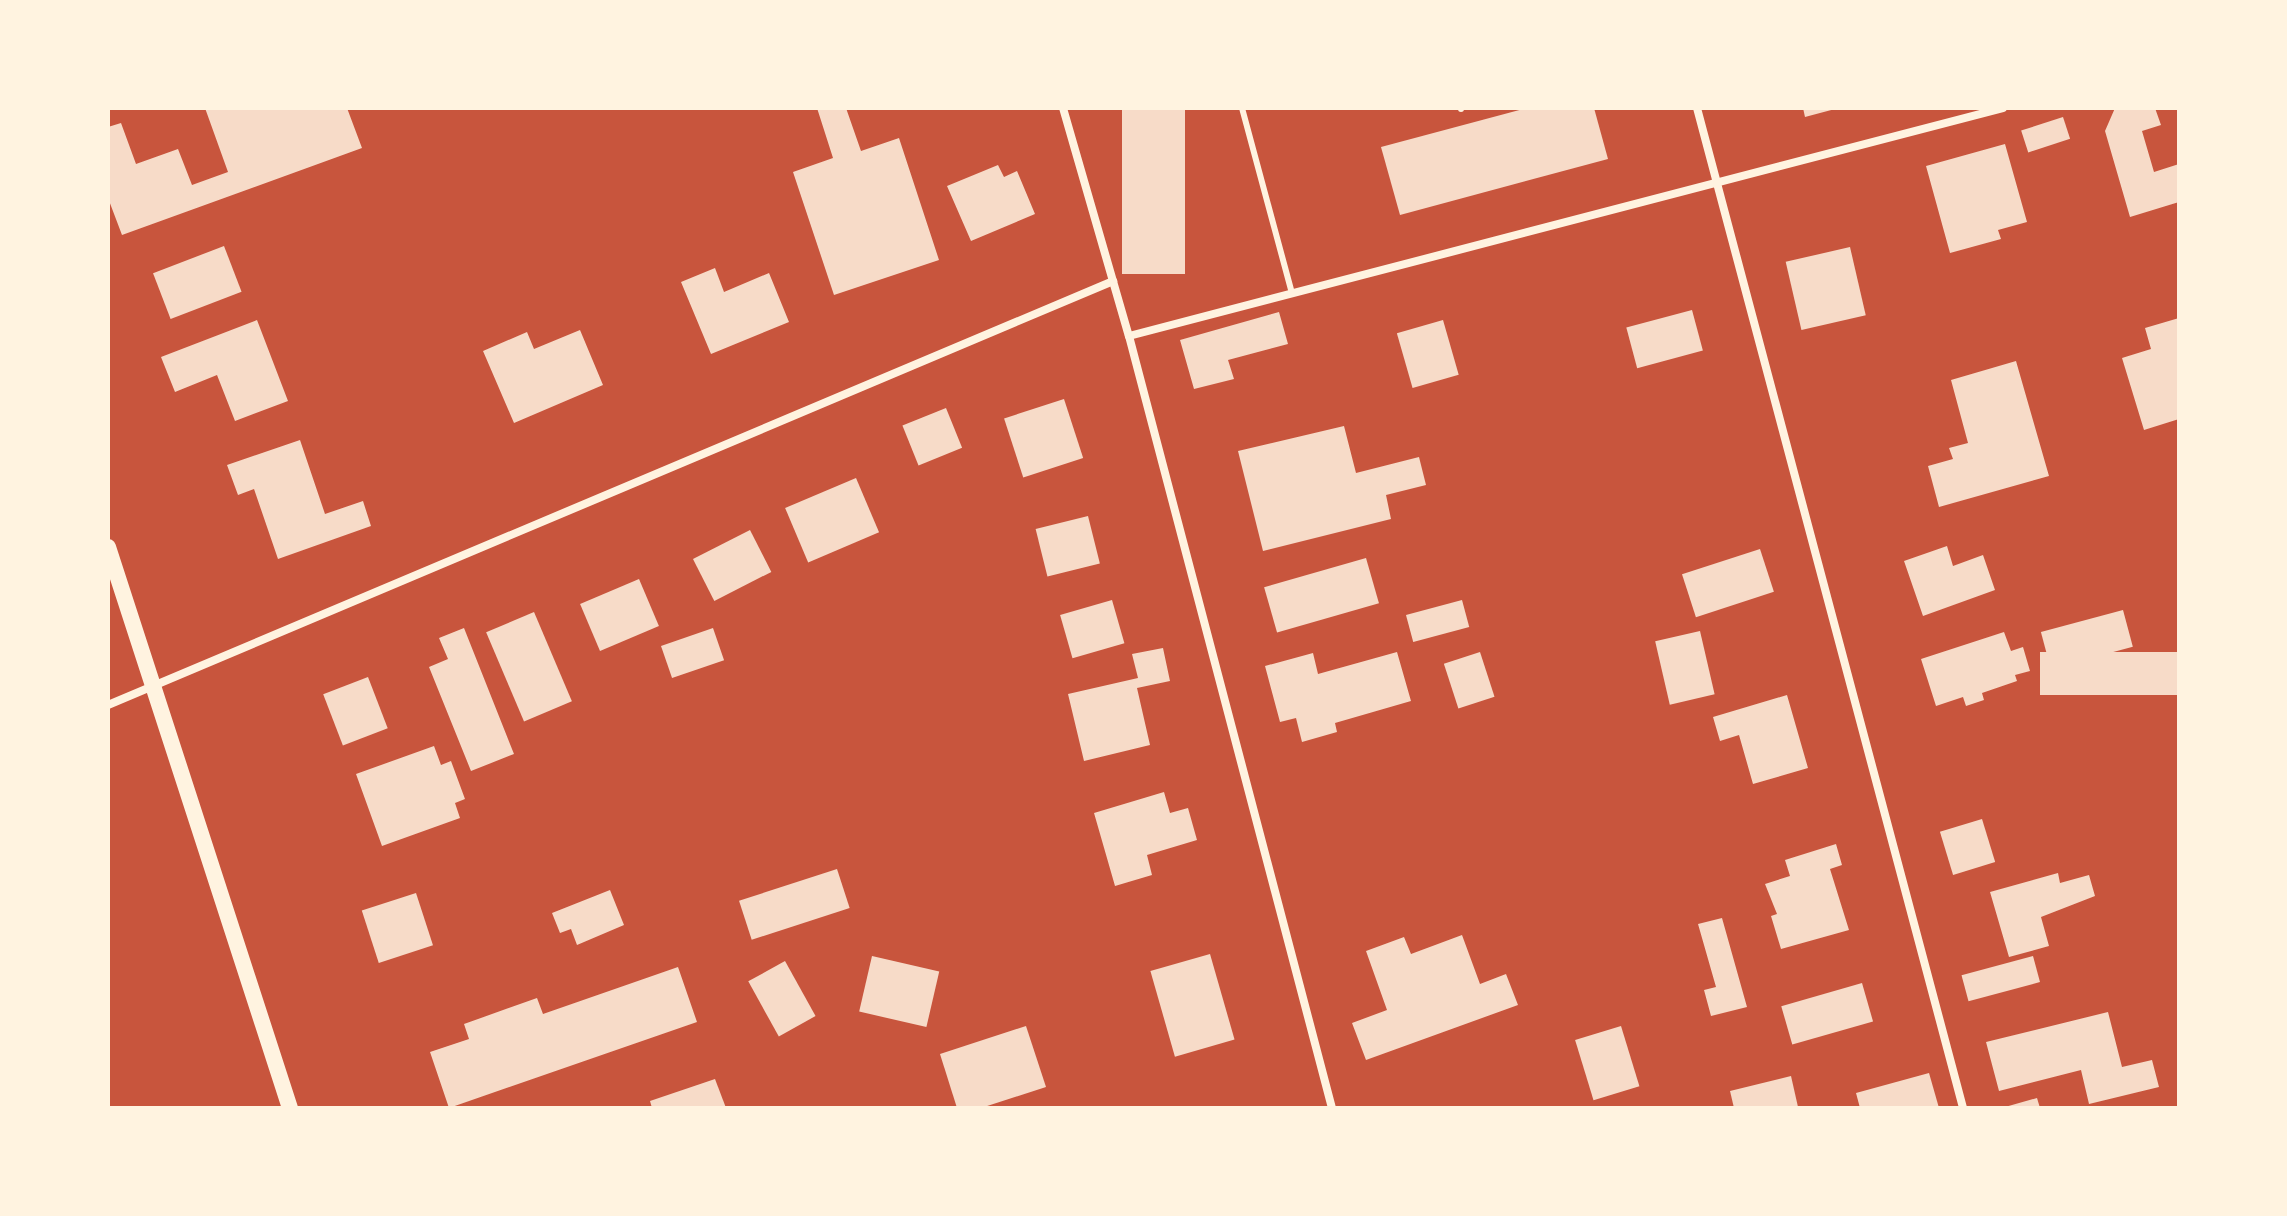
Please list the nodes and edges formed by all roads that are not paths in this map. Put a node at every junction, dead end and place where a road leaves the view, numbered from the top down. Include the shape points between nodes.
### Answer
1 (1063, 108) edge
2 (1242, 108) edge
3 (1697, 108) edge
4 (2003, 108) edge
5 (1719, 185) junction
6 (1113, 281) junction
7 (1292, 293) junction
8 (1129, 336) junction
9 (108, 547) edge
10 (152, 687) junction
11 (108, 705) edge
12 (290, 1108) edge
13 (1332, 1108) edge
14 (1963, 1108) edge

1 - 6 street
2 - 7 lane
3 - 5 street
4 - 5 street
5 - 7 street
5 - 14 street
6 - 8 street
6 - 10 street
7 - 8 street
8 - 13 street
9 - 10 main road
10 - 11 street
10 - 12 main road

